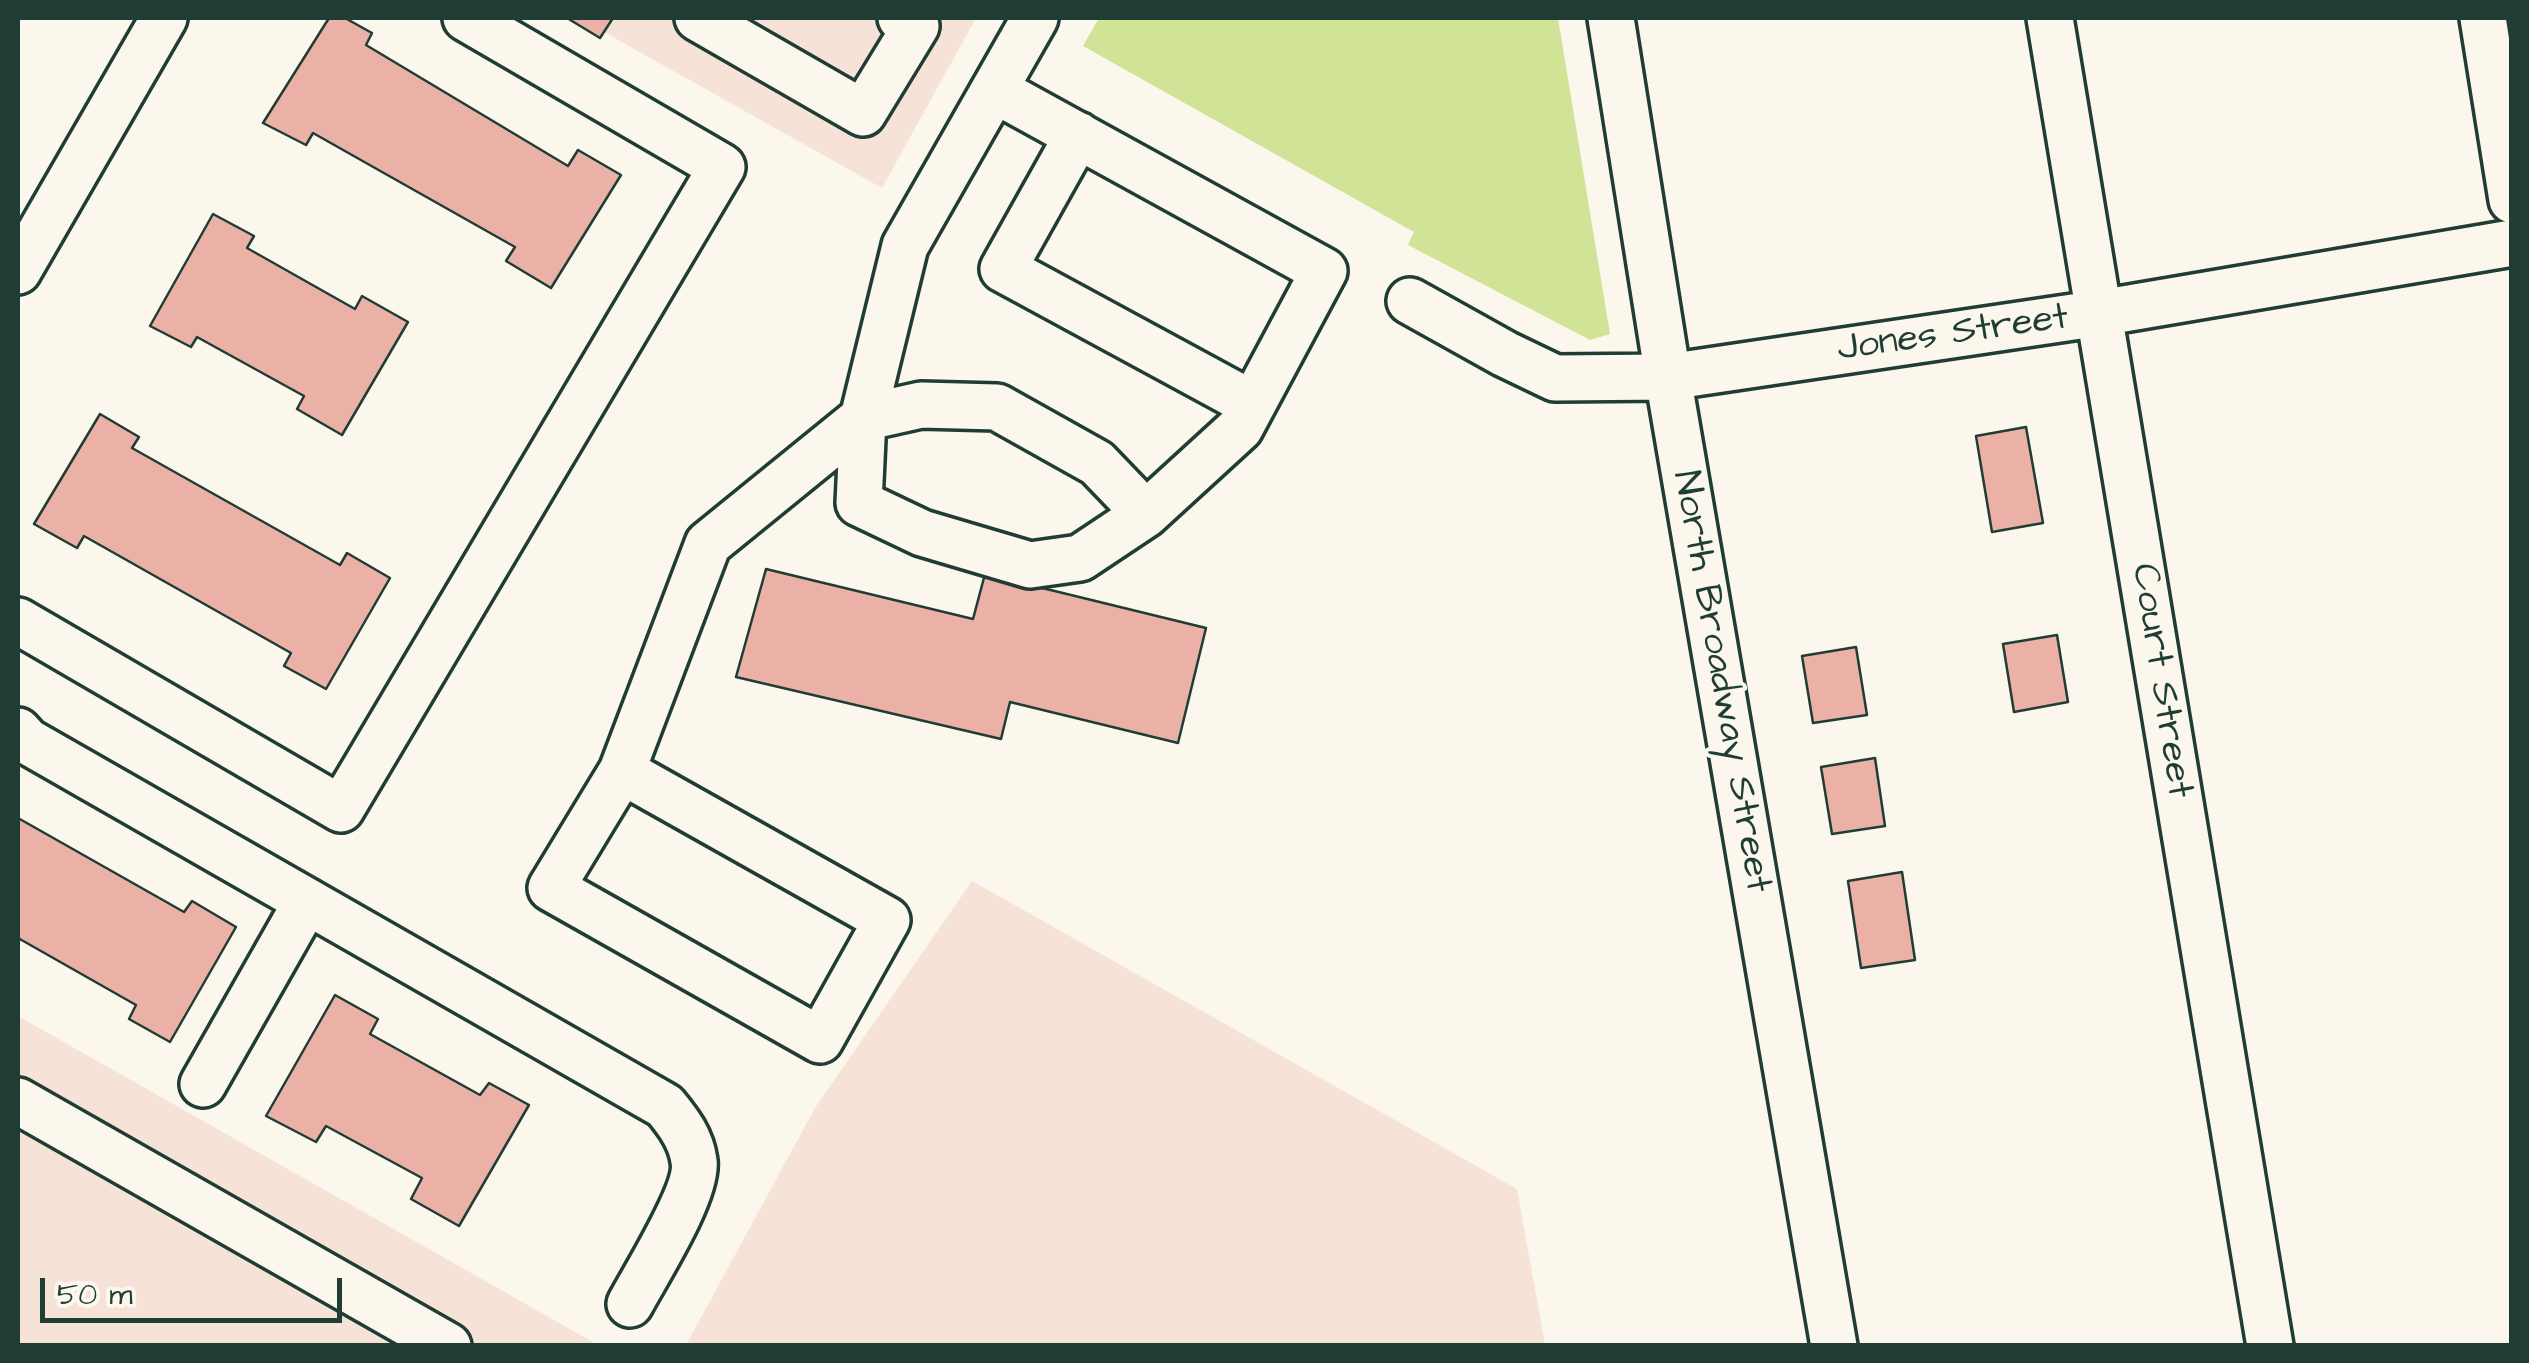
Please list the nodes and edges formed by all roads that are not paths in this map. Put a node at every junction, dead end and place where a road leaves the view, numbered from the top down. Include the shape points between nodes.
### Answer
1 (164, 18) edge
2 (466, 18) edge
3 (698, 18) edge
4 (900, 18) edge
5 (1035, 18) edge
6 (1612, 18) edge
7 (2050, 18) edge
8 (2482, 18) edge
9 (995, 90) junction
10 (1078, 134) junction
11 (2512, 200) edge
12 (2512, 243) edge
13 (18, 271) edge
14 (1410, 300) dead end
15 (2100, 313) junction
16 (1668, 377) junction
17 (1252, 404) junction
18 (863, 418) junction
19 (1146, 514) junction
20 (18, 621) edge
21 (18, 732) edge
22 (622, 771) junction
23 (307, 901) junction
24 (203, 1084) dead end
25 (18, 1101) edge
26 (630, 1304) dead end
27 (448, 1346) edge
28 (1834, 1346) edge
29 (2270, 1346) edge

1 - 13 street
2 - 20 street via 722,167 341,809
3 - 4 street via 863,113 916,26
5 - 9 street
6 - 16 street, North Broadway Street
7 - 15 street, Court Street
8 - 11 street
9 - 10 street
9 - 18 street via 905,246
10 - 17 street via 1324,271
10 - 17 street via 1003,269
12 - 15 street, Jones Street
14 - 16 street, Jones Street via 1555,378
15 - 16 street, Jones Street
15 - 29 street, Court Street
16 - 28 street, North Broadway Street
17 - 19 street via 1240,428
18 - 19 street via 920,405 996,407 1096,463
18 - 19 street via 860,503 922,534 1030,565 1080,558
18 - 22 street via 708,544
21 - 23 street
22 - 22 street via 550,888 820,1040 887,920
23 - 24 street
23 - 26 street via 665,1106 685,1131 696,1164 690,1192
25 - 27 street

